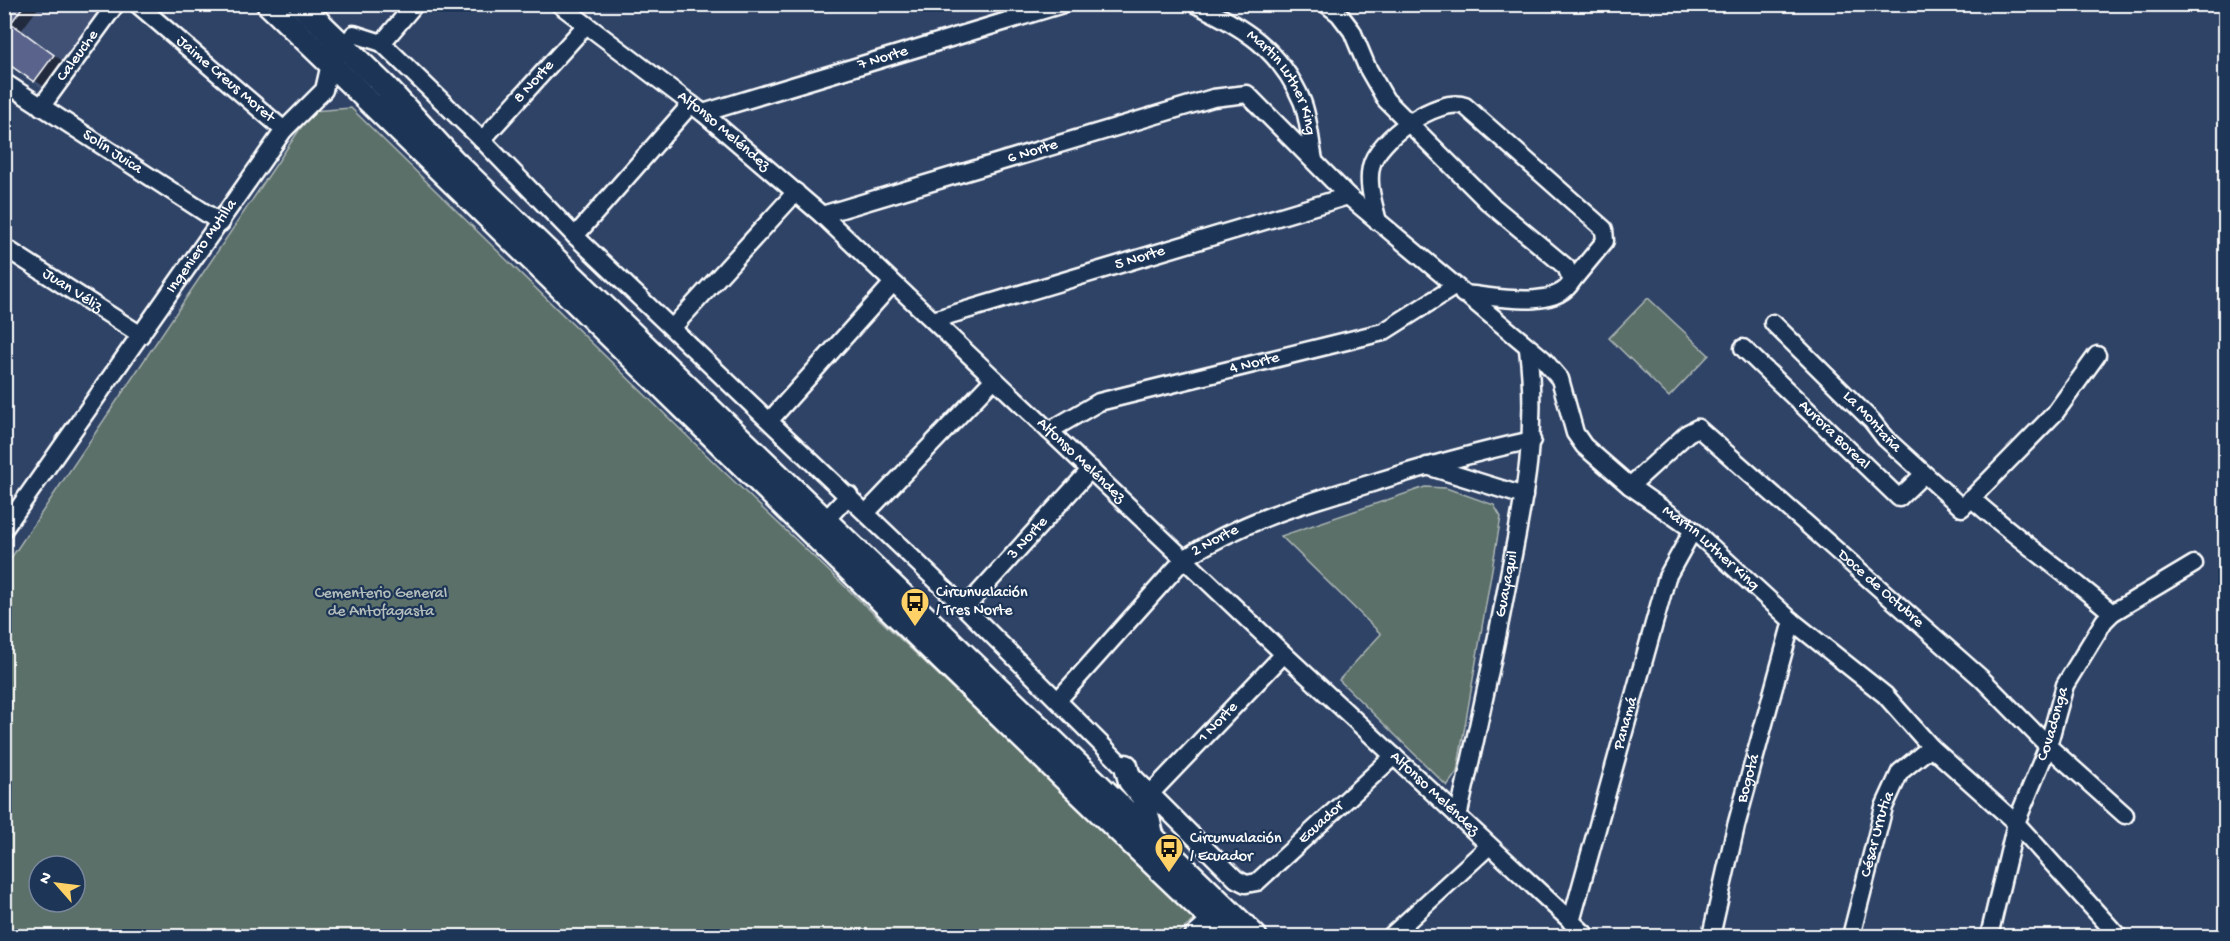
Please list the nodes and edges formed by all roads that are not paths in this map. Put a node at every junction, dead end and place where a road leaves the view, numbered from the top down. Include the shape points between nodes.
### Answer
1 (116, 4) edge
2 (137, 4) edge
3 (268, 4) edge
4 (300, 4) edge
5 (414, 4) edge
6 (1063, 4) edge
7 (1181, 4) edge
8 (1326, 4) edge
9 (570, 7) edge
10 (1199, 7) edge
11 (586, 25) junction
12 (382, 44) junction
13 (343, 45) junction
14 (330, 64) junction
15 (4, 82) edge
16 (1247, 94) joint
17 (41, 107) junction
18 (697, 108) junction
19 (1410, 124) junction
20 (284, 130) junction
21 (482, 140) junction
22 (1314, 160) junction
23 (796, 192) junction
24 (1348, 196) junction
25 (822, 215) junction
26 (1378, 222) junction
27 (221, 223) junction
28 (575, 236) junction
29 (7, 254) edge
30 (1572, 281) junction
31 (893, 283) junction
32 (1459, 291) junction
33 (933, 320) junction
34 (1773, 323) dead end
35 (673, 327) junction
36 (141, 335) junction
37 (1743, 348) dead end
38 (1528, 349) junction
39 (2097, 355) dead end
40 (994, 379) junction
41 (771, 419) junction
42 (1049, 431) junction
43 (1532, 440) junction
44 (1426, 466) junction
45 (1090, 469) junction
46 (1924, 474) junction
47 (1630, 486) junction
48 (849, 495) junction
49 (1524, 496) junction
50 (1971, 498) junction
51 (867, 513) junction
52 (818, 528) junction
53 (4, 529) edge
54 (1693, 530) junction
55 (1184, 559) junction
56 (2194, 564) dead end
57 (965, 608) junction
58 (2112, 613) junction
59 (1792, 621) junction
60 (1284, 654) junction
61 (1058, 700) junction
62 (2048, 746) junction
63 (1931, 747) junction
64 (1394, 756) junction
65 (1126, 766) junction
66 (1152, 792) junction
67 (2125, 815) dead end
68 (1458, 817) junction
69 (2016, 823) junction
70 (1154, 839) junction
71 (1489, 846) junction
72 (1218, 914) junction
73 (1571, 922) junction
74 (1193, 936) edge
75 (1229, 936) edge
76 (1255, 936) edge
77 (1391, 936) edge
78 (1587, 936) edge
79 (1711, 936) edge
80 (1851, 936) edge
81 (1989, 936) edge
82 (2118, 936) edge

1 - 17 street, Caleuche
2 - 20 street, Jaime Creus Moret
3 - 14 main road
4 - 13 main road
5 - 12 street
6 - 18 street, 7 Norte
7 - 10 street
8 - 19 street via 1352,31 1386,100
9 - 11 street, Alfonso Meléndez
10 - 22 street, Martin Luther King via 1255,36 1283,67 1302,102
11 - 18 street, Alfonso Meléndez
11 - 21 street, 8 Norte
12 - 13 street via 354,34
12 - 21 street
13 - 14 street, Ingeniero Mutilla
13 - 52 main road
14 - 20 street, Ingeniero Mutilla via 324,90
14 - 52 main road
15 - 17 street, Solín Juica
16 - 22 street, Martin Luther King
16 - 25 street, 6 Norte via 1213,98
17 - 27 street, Solín Juica
18 - 23 street, Alfonso Meléndez
18 - 28 street
19 - 26 street via 1378,150 1371,165 1369,184
19 - 30 street via 1488,202 1566,267
19 - 30 street via 1432,109 1455,103 1465,106 1601,226 1606,233 1605,241
20 - 27 street, Ingeniero Mutilla
21 - 28 street
22 - 24 street, Martin Luther King
23 - 25 street, Alfonso Meléndez
23 - 35 street
24 - 26 street, Martin Luther King
24 - 33 street, 5 Norte
25 - 31 street, Alfonso Meléndez
26 - 32 street, Martin Luther King
27 - 36 street, Ingeniero Mutilla
28 - 35 street
29 - 36 street, Juan Véliz
30 - 32 street via 1555,297 1541,300
31 - 33 street, Alfonso Meléndez
31 - 41 street
32 - 38 street, Martin Luther King
32 - 42 street, 4 Norte via 1383,332 1099,402
33 - 40 street, Alfonso Meléndez
34 - 46 street, La Montaña
35 - 41 street
36 - 53 street, Ingeniero Mutilla
37 - 46 street, Aurora Boreal via 1899,498
38 - 43 street, Guayaquil
38 - 47 street, Martin Luther King via 1560,379 1575,433 1584,446
39 - 50 street via 2055,413
40 - 42 street, Alfonso Meléndez
40 - 51 street
41 - 48 street
42 - 45 street, Alfonso Meléndez
43 - 44 street, 2 Norte
43 - 49 street, Guayaquil
44 - 49 street
44 - 55 street, 2 Norte via 1314,499 1248,524
45 - 55 street, Alfonso Meléndez
45 - 57 street, 3 Norte
46 - 50 street, La Montaña via 1962,508
47 - 54 street, Martin Luther King
47 - 62 street, Doce de Octubre via 1698,428 1981,678
48 - 51 street
48 - 52 street
49 - 68 street, Guayaquil
50 - 58 street via 2017,540
51 - 57 street
52 - 70 main road
52 - 72 main road
54 - 59 street, Martin Luther King
54 - 73 street, Panamá via 1667,577
55 - 60 street, Alfonso Meléndez
55 - 61 street, 2 Norte
56 - 58 street, Covadonga
57 - 61 street
58 - 62 street, Covadonga via 2065,685
59 - 63 street, Martin Luther King via 1885,695
59 - 79 street, Bogotá via 1736,826
60 - 64 street, Alfonso Meléndez
60 - 66 street, 1 Norte
61 - 65 street
62 - 67 street, Doce de Octubre
62 - 69 street, Covadonga
63 - 69 street, Martin Luther King
63 - 80 street, César Urrutia via 1900,772 1884,807
64 - 66 street, Ecuador via 1257,882 1246,884 1236,879
64 - 68 street, Alfonso Meléndez
65 - 66 street
65 - 70 main road via 1130,781 1143,797
68 - 71 street, Alfonso Meléndez
69 - 81 street, Covadonga
69 - 82 street, Martin Luther King
70 - 72 main road
71 - 73 street, Alfonso Meléndez
71 - 77 street
72 - 74 street
72 - 75 main road
72 - 76 main road
73 - 78 street, Alfonso Meléndez

